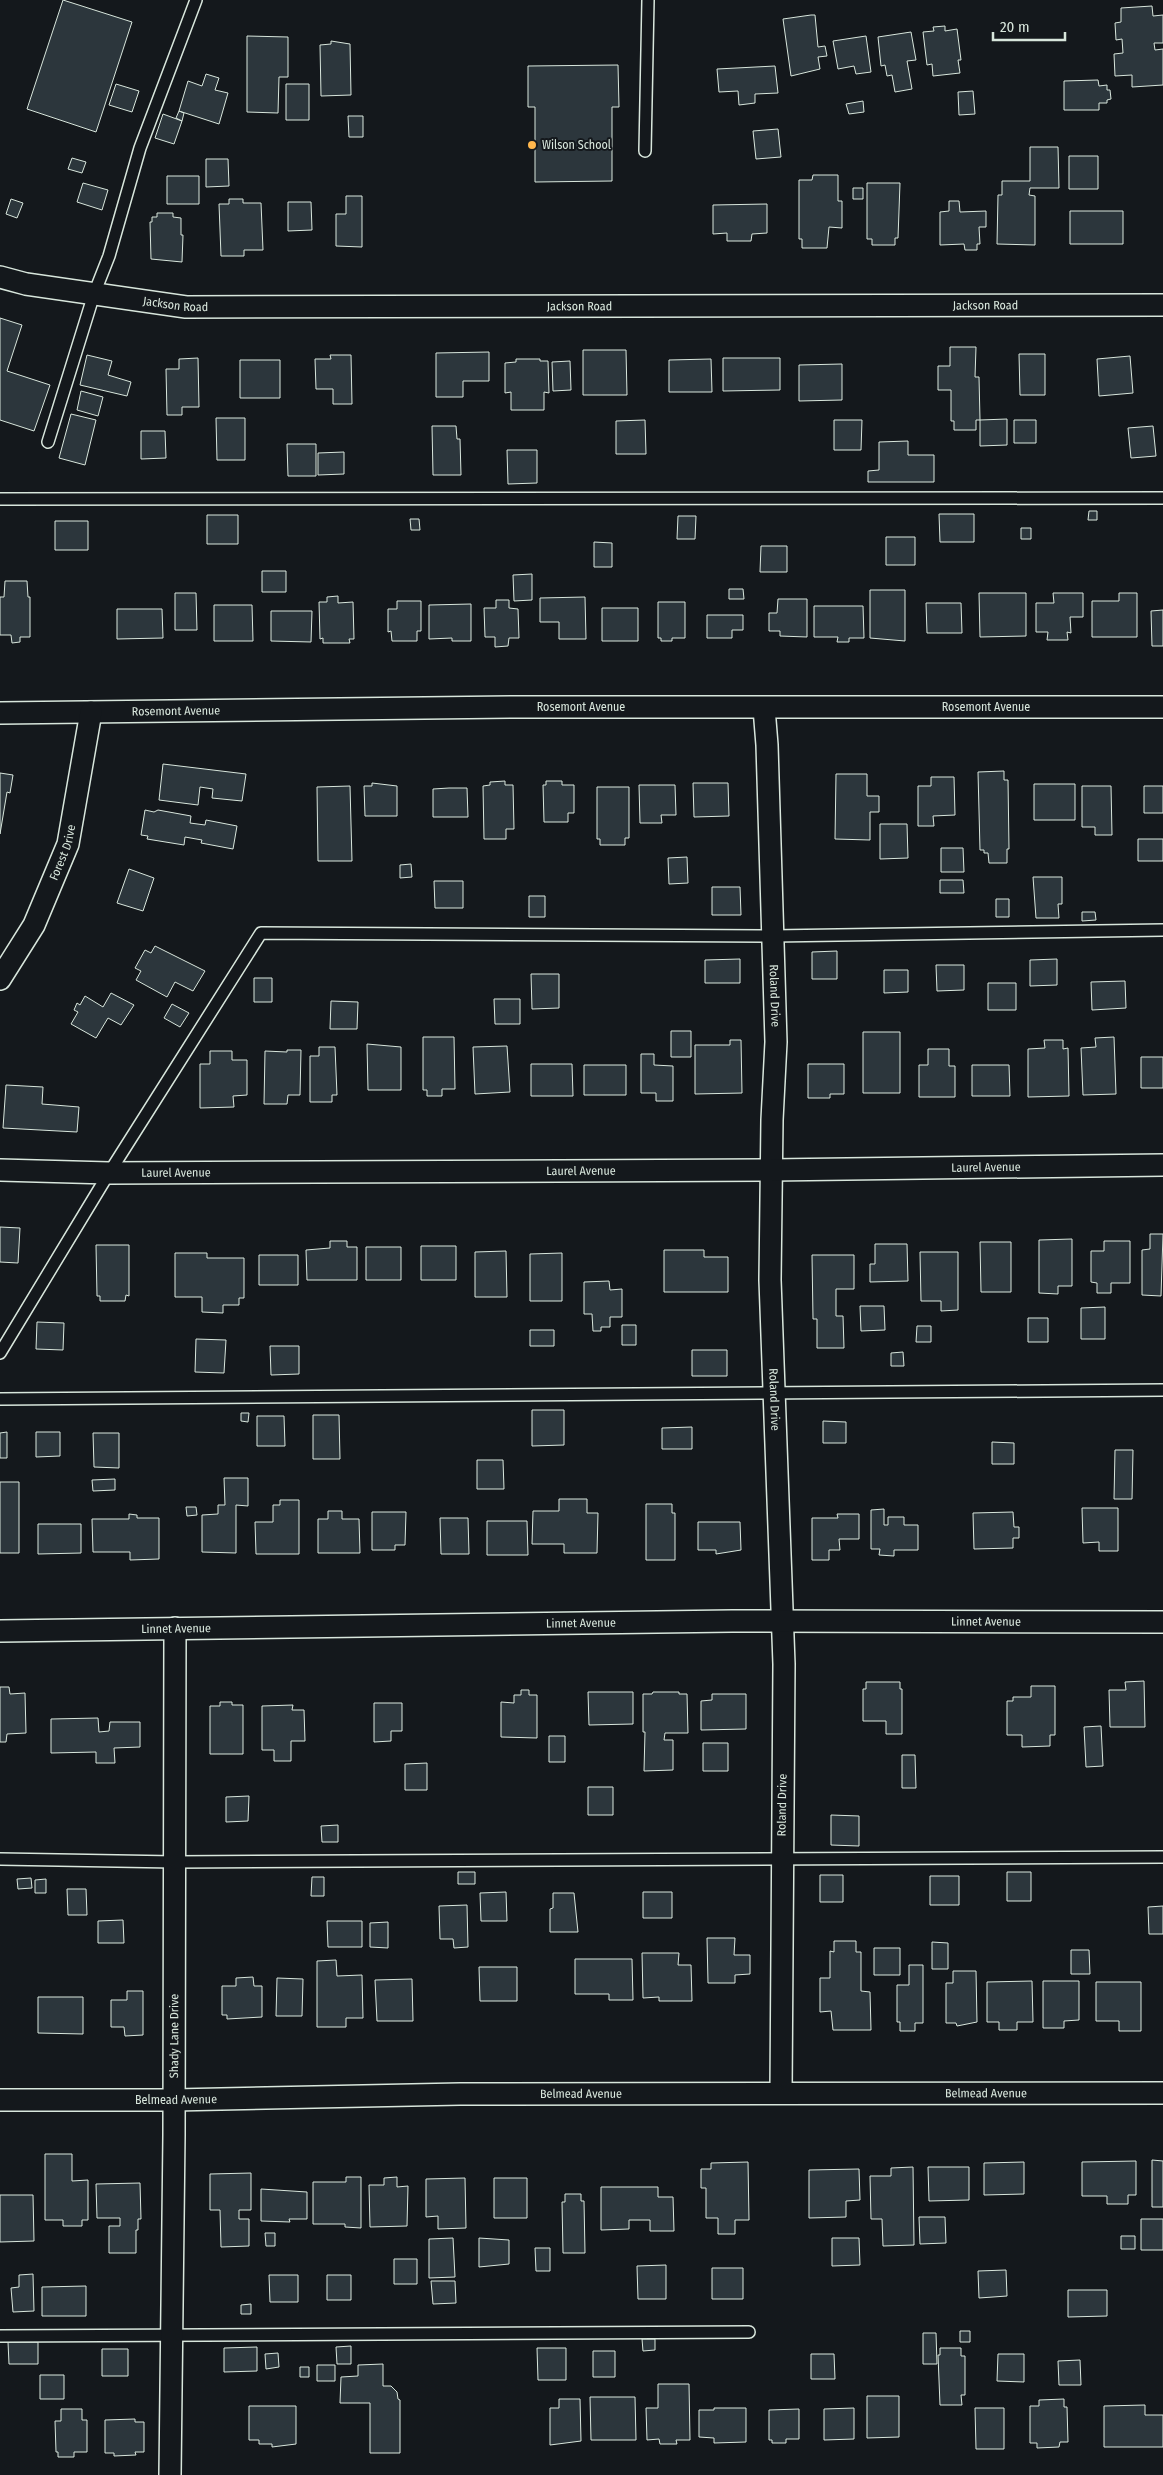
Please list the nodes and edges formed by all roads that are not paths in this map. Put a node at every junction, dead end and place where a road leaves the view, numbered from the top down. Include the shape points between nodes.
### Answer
1 (196, 0) edge
2 (648, 0) edge
3 (645, 151) dead end
4 (0, 277) edge
5 (94, 294) junction
6 (1163, 305) edge
7 (48, 442) dead end
8 (1163, 498) edge
9 (0, 499) edge
10 (1163, 707) edge
11 (764, 708) junction
12 (91, 712) junction
13 (0, 713) edge
14 (1163, 930) edge
15 (773, 936) junction
16 (0, 979) edge
17 (1163, 1165) edge
18 (0, 1170) edge
19 (771, 1170) junction
20 (109, 1172) junction
21 (0, 1353) edge
22 (1163, 1390) edge
23 (773, 1393) junction
24 (0, 1399) edge
25 (783, 1622) junction
26 (1163, 1622) edge
27 (175, 1628) junction
28 (0, 1630) edge
29 (1163, 1857) edge
30 (782, 1858) junction
31 (0, 1859) edge
32 (176, 1862) junction
33 (781, 2093) junction
34 (1163, 2093) edge
35 (0, 2100) edge
36 (174, 2100) junction
37 (749, 2332) dead end
38 (171, 2334) junction
39 (0, 2336) edge
40 (170, 2475) edge

1 - 5 lane via 140,148 109,256
2 - 3 lane
4 - 5 street, Jackson Road
5 - 6 street, Jackson Road via 186,307
5 - 7 lane
8 - 9 lane
10 - 11 street, Rosemont Avenue
11 - 12 street, Rosemont Avenue
11 - 15 street, Roland Drive
12 - 13 street, Rosemont Avenue
12 - 16 street, Forest Drive via 68,844 34,926
14 - 15 lane
15 - 19 street, Roland Drive via 776,1042
15 - 20 lane via 261,933
17 - 19 street, Laurel Avenue
18 - 20 street, Laurel Avenue
19 - 20 street, Laurel Avenue
19 - 23 street, Roland Drive
20 - 21 lane
22 - 23 lane
23 - 24 lane
23 - 25 street, Roland Drive
25 - 26 street, Linnet Avenue
25 - 27 street, Linnet Avenue
25 - 30 street, Roland Drive
27 - 28 street, Linnet Avenue
27 - 32 street, Shady Lane Drive
29 - 30 lane
30 - 32 lane
30 - 33 street, Roland Drive
31 - 32 lane
32 - 36 street, Shady Lane Drive
33 - 34 street, Belmead Avenue
33 - 36 street, Belmead Avenue via 460,2094
35 - 36 street, Belmead Avenue
36 - 38 street, Shady Lane Drive
37 - 38 lane
38 - 39 lane
38 - 40 street, Shady Lane Drive

